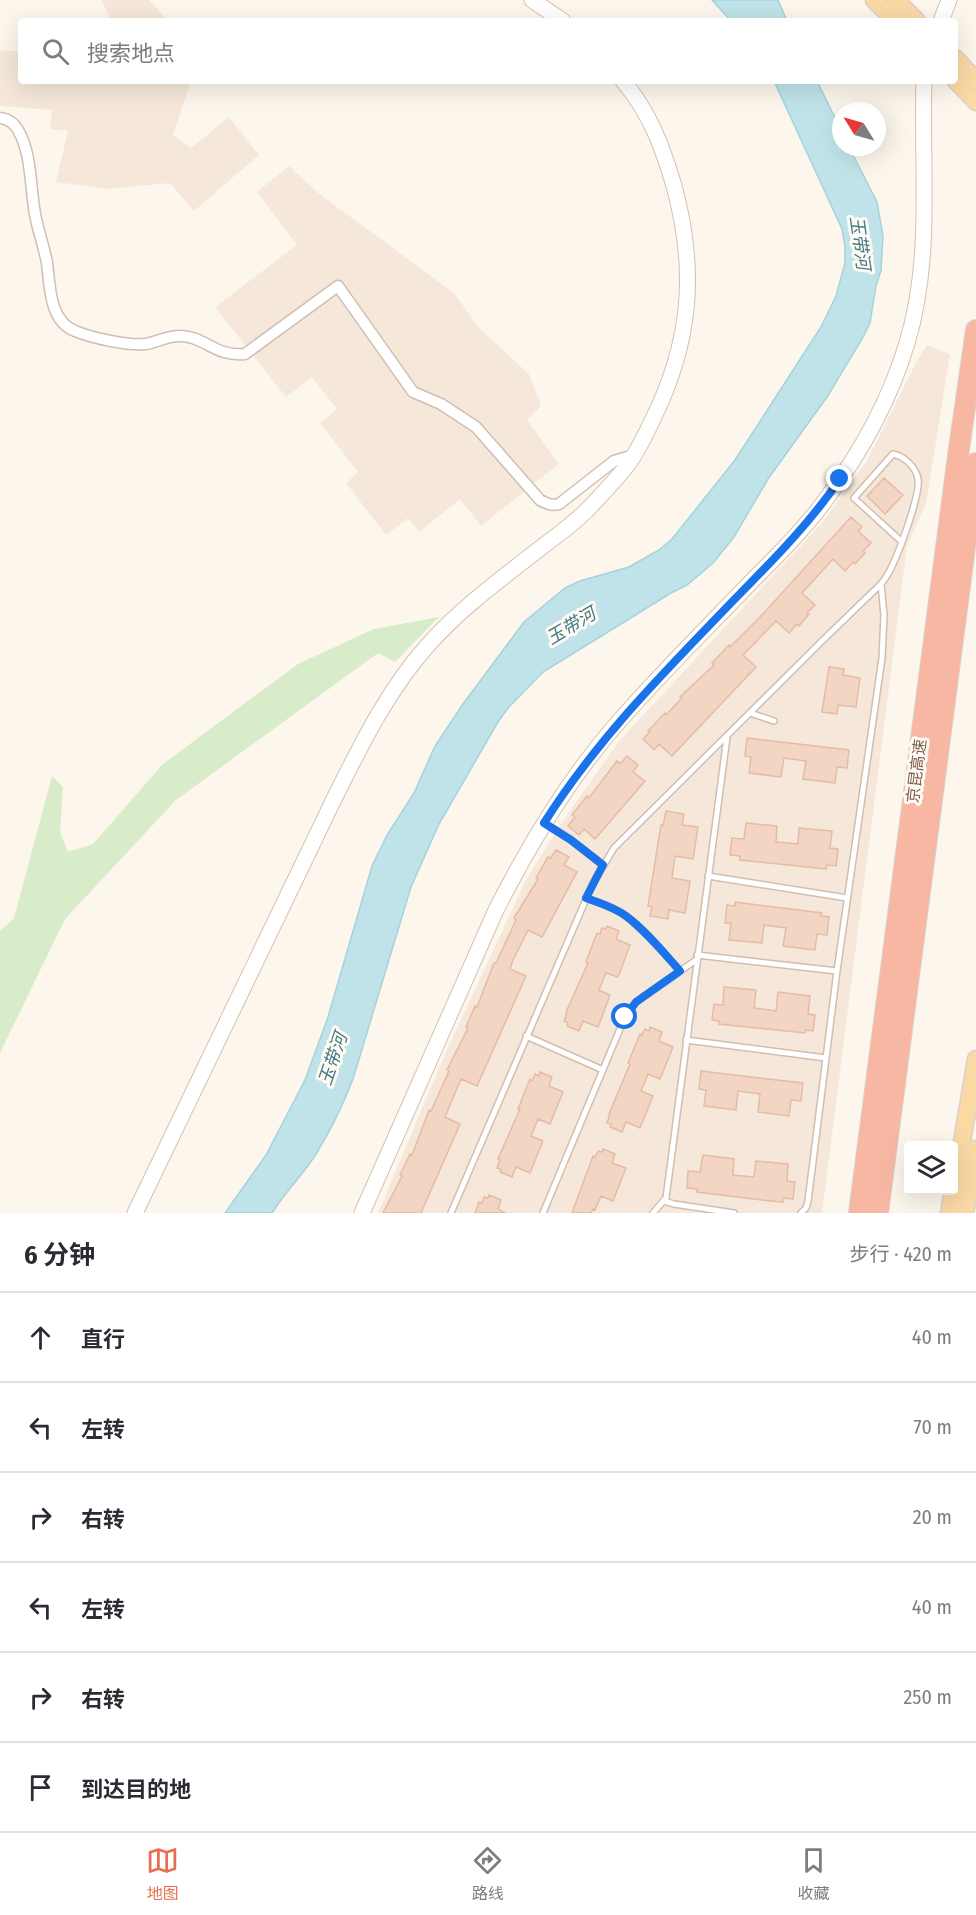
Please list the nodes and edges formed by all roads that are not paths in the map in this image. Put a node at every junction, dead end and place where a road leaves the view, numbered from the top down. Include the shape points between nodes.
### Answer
1 (532, 0) edge
2 (874, 0) edge
3 (896, 0) edge
4 (949, 0) edge
5 (558, 18) edge
6 (892, 18) edge
7 (914, 18) edge
8 (942, 18) edge
9 (962, 74) edge
10 (625, 84) edge
11 (924, 84) edge
12 (976, 102) edge
13 (0, 118) edge
14 (976, 330) edge
15 (634, 455) junction
16 (976, 463) edge
17 (901, 541) junction
18 (881, 584) junction
19 (750, 713) junction
20 (774, 721) dead end
21 (727, 736) junction
22 (544, 823) junction
23 (603, 865) junction
24 (708, 876) junction
25 (586, 898) junction
26 (847, 898) junction
27 (697, 957) junction
28 (680, 971) junction
29 (837, 971) junction
30 (526, 1036) junction
31 (686, 1040) junction
32 (826, 1058) junction
33 (976, 1059) edge
34 (603, 1070) junction
35 (976, 1149) edge
36 (958, 1162) edge
37 (952, 1195) edge
38 (664, 1201) junction
39 (969, 1207) edge
40 (135, 1213) edge
41 (362, 1213) edge
42 (451, 1213) edge
43 (543, 1213) edge
44 (653, 1213) edge
45 (734, 1213) edge
46 (801, 1213) edge
47 (859, 1213) edge
48 (878, 1213) edge
49 (949, 1213) edge

1 - 5 street
2 - 6 main road
3 - 7 main road
4 - 8 street
9 - 12 main road
10 - 15 street via 646,113 669,169 683,228 688,275 686,316 672,372
11 - 22 street via 925,191 920,279 908,341 879,415 825,501 614,727
13 - 15 street via 14,123 19,131 27,155 52,302 73,330 135,344 184,336 223,353 245,354 338,286 413,392 441,404 476,427 540,500 560,504 614,461
14 - 47 highway, 京昆高速
15 - 40 street via 575,522 447,625 391,692 333,799
16 - 48 highway, 京昆高速
17 - 17 lane via 919,481 910,464 893,454 855,498
17 - 18 lane
18 - 19 lane
18 - 26 lane via 882,658
19 - 20 lane
19 - 21 lane
21 - 23 lane via 614,848
21 - 24 lane
22 - 23 lane
22 - 41 street via 496,910
23 - 25 lane
24 - 26 lane
24 - 27 lane
25 - 28 lane via 625,915
25 - 30 lane
26 - 29 lane
27 - 28 lane
27 - 29 lane
27 - 31 lane
28 - 34 lane via 629,1011
29 - 32 lane
30 - 34 lane
30 - 42 lane
31 - 32 lane
31 - 38 lane
32 - 46 lane via 808,1201
33 - 36 main road
34 - 43 lane
35 - 39 main road
37 - 49 main road
38 - 44 lane
38 - 45 lane

